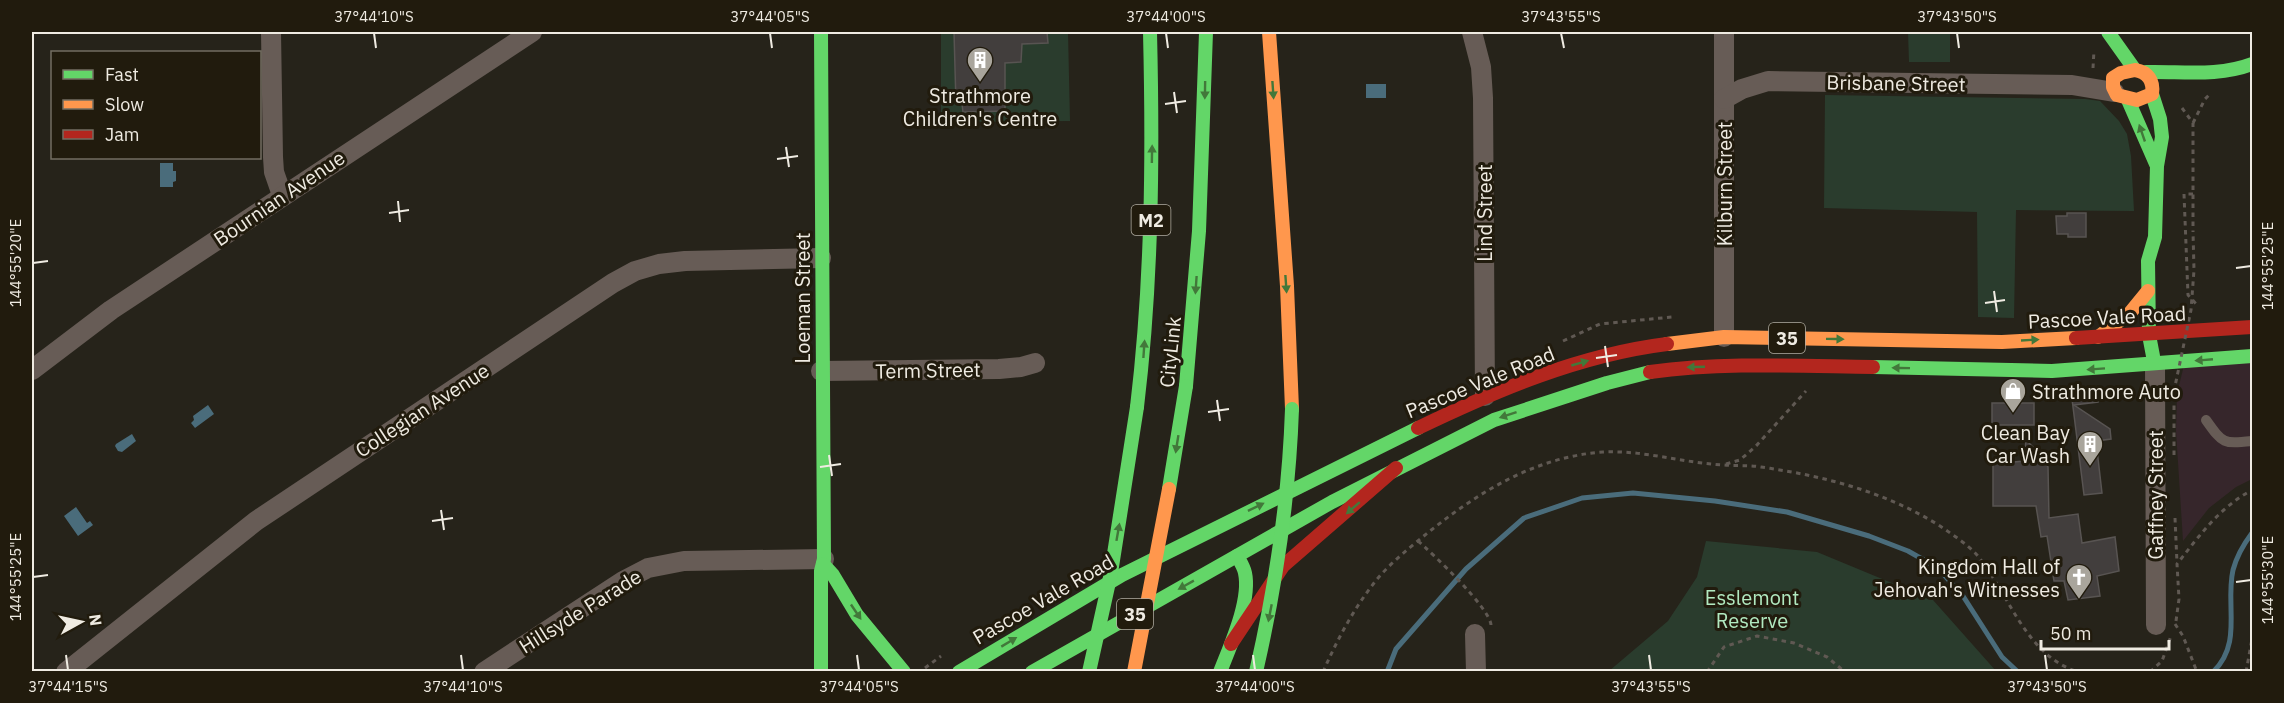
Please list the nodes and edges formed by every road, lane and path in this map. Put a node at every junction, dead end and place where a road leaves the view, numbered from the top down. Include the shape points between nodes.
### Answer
1 (271, 32) edge
2 (532, 32) edge
3 (821, 32) edge
4 (1150, 32) edge
5 (1206, 32) edge
6 (1269, 32) edge
7 (1472, 32) edge
8 (1724, 32) edge
9 (2107, 32) edge
10 (2253, 64) edge
11 (2141, 71) junction
12 (2194, 73) junction
13 (2117, 87) junction
14 (2162, 98) junction
15 (1724, 99) junction
16 (2182, 109) junction
17 (2157, 165) junction
18 (2193, 194) junction
19 (282, 195) junction
20 (2155, 237) junction
21 (2162, 257) dead end
22 (821, 258) junction
23 (2148, 291) junction
24 (2201, 307) dead end
25 (2167, 317) dead end
26 (2253, 327) edge
27 (2167, 333) junction
28 (2149, 335) junction
29 (2098, 337) junction
30 (1724, 338) junction
31 (2253, 356) edge
32 (35, 359) edge
33 (1035, 363) dead end
34 (2155, 365) junction
35 (821, 371) junction
36 (1809, 387) dead end
37 (1485, 396) junction
38 (2206, 420) dead end
39 (2253, 441) edge
40 (2174, 455) dead end
41 (1721, 465) junction
42 (1396, 468) junction
43 (2253, 490) edge
44 (1203, 533) junction
45 (1418, 541) junction
46 (1237, 556) junction
47 (823, 562) junction
48 (1482, 607) dead end
49 (2175, 624) junction
50 (2156, 625) dead end
51 (1475, 634) dead end
52 (2253, 639) edge
53 (1231, 644) junction
54 (66, 672) edge
55 (484, 672) edge
56 (821, 672) edge
57 (903, 672) edge
58 (959, 672) edge
59 (1032, 672) edge
60 (1089, 672) edge
61 (1134, 672) edge
62 (1220, 672) edge
63 (1256, 672) edge
64 (1323, 672) edge
65 (1476, 672) edge
66 (1707, 672) edge
67 (1845, 672) edge
68 (2078, 672) edge
69 (2150, 672) edge
70 (2197, 672) edge
71 (2246, 672) edge

1 - 19 street via 274,172
2 - 19 street, Bournian Avenue
3 - 22 main road, Loeman Street
60 -> 4 main road, CityLink / M2, bridge via 1111,573 1143,361 1151,219
5 -> 61 main road, CityLink / M2, bridge via 1199,231 1186,386 1152,593
6 -> 63 main road, bridge via 1287,286 1291,467 1286,522
7 - 37 street, Lind Street via 1481,67 1483,98
8 - 15 street, Kilburn Street
9 - 11 main road
9 - 13 main road
10 - 12 main road via 2243,69
11 - 12 main road
11 - 13 main road via 2121,73
11 - 14 main road
12 - 14 main road
13 - 14 main road via 2143,100
13 - 15 street, Brisbane Street via 1768,81
17 -> 13 main road
14 - 16 path
14 - 16 path via 2171,116
14 - 17 main road
15 - 30 street, Kilburn Street
16 - 18 path via 2193,123
17 - 20 main road
18 - 24 path via 2184,194 2188,295
18 - 40 path, bridge via 2194,270 2191,310 2174,391
19 - 32 street, Bournian Avenue
20 - 21 main road
20 - 23 main road via 2148,261
22 - 35 main road, Loeman Street
22 - 54 street, Collegian Avenue via 685,261 659,264 620,279 256,520
23 - 28 main road
23 - 29 main road via 2130,313
25 - 27 main road
26 - 27 main road, Pascoe Vale Road / 35
27 - 28 main road, Pascoe Vale Road / 35
27 - 34 main road
28 - 29 main road, Pascoe Vale Road / 35
28 - 34 main road
30 -> 29 main road, Pascoe Vale Road / 35 via 2002,342
37 -> 30 main road, Pascoe Vale Road / 35 via 1603,357 1650,346
31 -> 34 main road, Pascoe Vale Road / 35
33 - 35 street, Term Street via 999,369
34 -> 42 main road, Pascoe Vale Road / 35 via 2052,371 1755,365 1650,372 1494,420
34 - 50 street, Gaffney Street
35 - 47 main road, Loeman Street
36 - 41 path via 1756,446 1740,460
44 -> 37 main road, Pascoe Vale Road / 35
38 - 39 lane via 2229,444
41 - 45 path via 1633,453 1584,454 1556,461 1487,489
41 - 68 path via 1812,476 1887,497 1914,511 1977,555 2043,653
42 - 46 main road, Pascoe Vale Road / 35
42 -> 53 main road via 1283,566
43 - 49 path via 2234,500 2177,564 2179,599
44 - 46 main road
58 -> 44 main road, Pascoe Vale Road / 35 via 1122,575
45 - 48 path
45 - 64 path via 1375,581 1355,609
46 - 53 main road via 1245,573 1245,592
46 -> 59 main road, Pascoe Vale Road / 35
47 - 55 street, Hillsyde Parade via 684,561 648,568 623,580
47 - 56 main road, Loeman Street
47 -> 57 main road via 857,615
49 - 69 path via 2162,661
49 - 70 path
51 - 65 street
52 - 71 path
53 - 62 main road
66 - 67 path via 1724,646 1756,636 1794,643 1827,657

